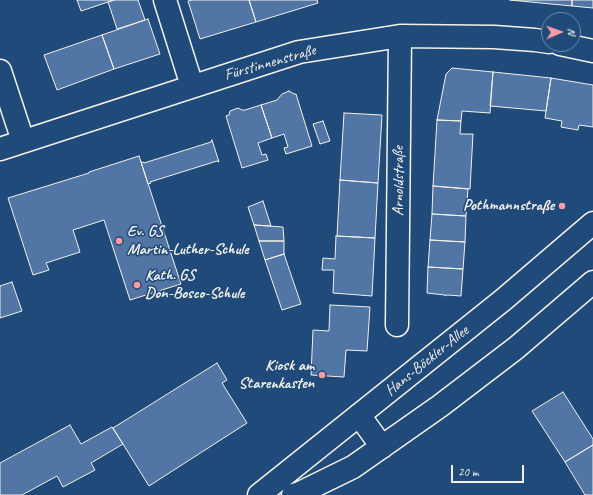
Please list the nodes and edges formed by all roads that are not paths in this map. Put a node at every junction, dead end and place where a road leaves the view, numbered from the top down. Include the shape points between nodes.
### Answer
1 (165, 0) edge
2 (400, 36) junction
3 (541, 41) edge
4 (581, 48) edge
5 (593, 51) edge
6 (0, 71) edge
7 (192, 86) junction
8 (23, 141) junction
9 (0, 149) edge
10 (593, 223) edge
11 (593, 282) edge
12 (397, 325) dead end
13 (360, 415) junction
14 (382, 447) junction
15 (258, 495) edge
16 (293, 495) edge

1 - 7 street
2 - 3 street, Fürstinnenstraße via 494,37
2 - 7 street, Fürstinnenstraße via 299,52
2 - 12 street, Arnoldstraße
4 - 5 street
6 - 8 street
7 - 8 street, Fürstinnenstraße
8 - 9 street, Fürstinnenstraße
10 - 13 street, Hans-Böckler-Allee via 503,300
11 - 14 street via 516,348
13 - 14 street
13 - 15 street, Hans-Böckler-Allee
14 - 16 street via 353,467

